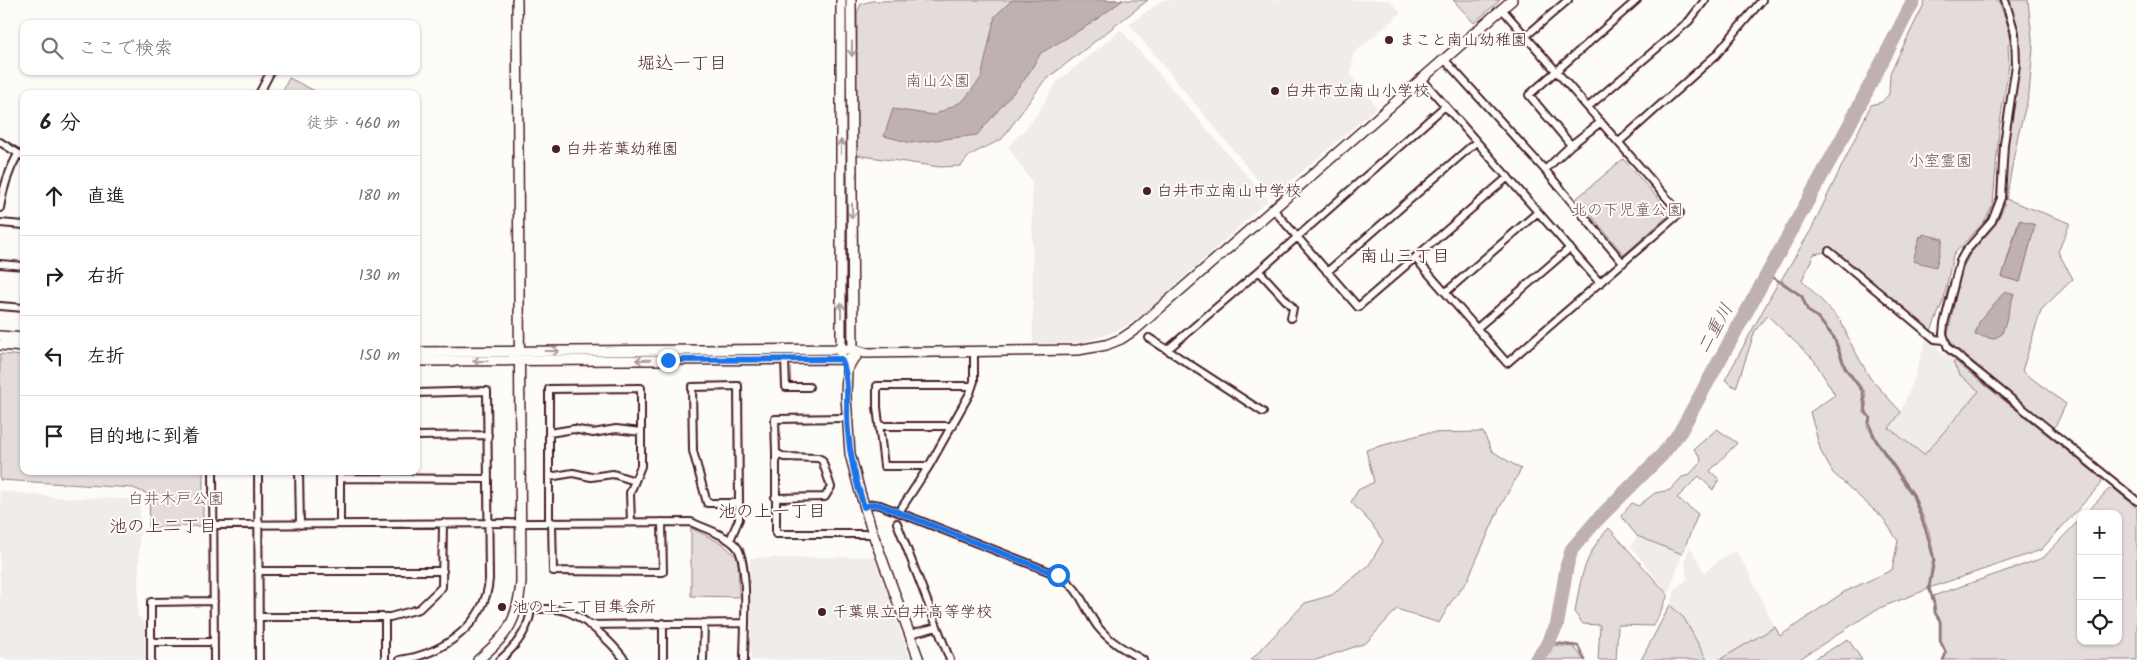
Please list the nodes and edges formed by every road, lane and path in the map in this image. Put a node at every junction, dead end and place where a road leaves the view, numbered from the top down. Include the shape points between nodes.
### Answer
1 (517, 0) edge
2 (841, 0) edge
3 (851, 0) edge
4 (1512, 0) edge
5 (1568, 0) edge
6 (1637, 0) edge
7 (1704, 0) edge
8 (1762, 0) edge
9 (2005, 0) edge
10 (1502, 9) junction
11 (1526, 36) junction
12 (1444, 58) junction
13 (1557, 72) junction
14 (268, 75) edge
15 (1421, 78) junction
16 (260, 90) edge
17 (1445, 106) junction
18 (1588, 106) junction
19 (1601, 122) junction
20 (0, 142) edge
21 (1476, 142) junction
22 (1618, 142) junction
23 (1571, 145) junction
24 (20, 154) edge
25 (20, 156) edge
26 (1545, 170) junction
27 (1508, 177) junction
28 (0, 208) edge
29 (1273, 209) junction
30 (1538, 212) junction
31 (0, 222) edge
32 (20, 224) edge
33 (1296, 238) junction
34 (1570, 248) junction
35 (1829, 252) dead end
36 (1415, 258) junction
37 (1623, 262) junction
38 (0, 264) edge
39 (20, 266) edge
40 (1259, 271) junction
41 (1327, 272) junction
42 (1600, 283) junction
43 (1446, 292) junction
44 (0, 306) edge
45 (20, 308) edge
46 (1291, 318) dead end
47 (1477, 328) junction
48 (0, 336) edge
49 (20, 338) edge
50 (1148, 338) dead end
51 (1944, 340) junction
52 (0, 345) edge
53 (20, 347) edge
54 (853, 349) junction
55 (1167, 350) junction
56 (519, 351) junction
57 (420, 352) edge
58 (974, 352) junction
59 (865, 353) junction
60 (841, 354) junction
61 (785, 359) junction
62 (853, 359) junction
63 (420, 361) edge
64 (519, 361) junction
65 (847, 370) junction
66 (972, 386) junction
67 (810, 387) dead end
68 (420, 393) edge
69 (1263, 412) dead end
70 (847, 418) junction
71 (880, 426) junction
72 (953, 426) junction
73 (641, 432) junction
74 (549, 433) junction
75 (488, 435) junction
76 (420, 436) edge
77 (776, 452) junction
78 (929, 466) junction
79 (213, 475) edge
80 (258, 475) edge
81 (299, 475) edge
82 (340, 475) edge
83 (370, 475) edge
84 (549, 477) junction
85 (488, 479) junction
86 (635, 481) junction
87 (775, 498) junction
88 (2137, 501) edge
89 (739, 503) junction
90 (864, 507) junction
91 (899, 512) junction
92 (550, 522) junction
93 (631, 522) junction
94 (662, 522) junction
95 (520, 523) junction
96 (897, 523) dead end
97 (340, 524) junction
98 (443, 524) junction
99 (488, 524) junction
100 (213, 525) junction
101 (258, 525) junction
102 (300, 525) junction
103 (874, 534) junction
104 (730, 540) junction
105 (258, 571) junction
106 (443, 571) junction
107 (214, 601) junction
108 (518, 608) junction
109 (531, 609) junction
110 (259, 617) junction
111 (385, 617) junction
112 (663, 623) junction
113 (704, 623) junction
114 (744, 623) junction
115 (588, 625) junction
116 (937, 626) junction
117 (910, 634) junction
118 (151, 642) junction
119 (214, 642) junction
120 (151, 660) edge
121 (214, 660) edge
122 (259, 660) edge
123 (385, 660) edge
124 (400, 660) edge
125 (478, 660) edge
126 (500, 660) edge
127 (625, 660) edge
128 (663, 660) edge
129 (704, 660) edge
130 (744, 660) edge
131 (919, 660) edge
132 (950, 660) edge
133 (1143, 660) edge

1 - 56 street
60 -> 2 street
3 -> 54 street
4 - 10 street
5 - 11 street
6 - 13 street
7 - 18 street via 1689,22
8 - 22 street via 1716,55
9 - 51 street via 2015,33 2016,65 2004,144 2001,198 1992,221 1960,261 1944,324
10 - 11 street
10 - 12 street
11 - 13 street
12 - 15 street
12 - 26 street
13 - 18 street
13 - 23 street via 1529,95
14 - 16 street
15 - 17 street
15 - 29 street
17 - 21 street
17 - 33 street
18 - 19 street
19 - 22 street
19 - 23 street
20 - 24 street
21 - 27 street
21 - 41 street
22 - 37 street via 1680,213
23 - 26 street
25 - 28 street via 7,173
26 - 37 street
27 - 30 street
27 - 36 street
29 - 33 street
29 - 58 street via 1121,339 1078,350
30 - 34 street
30 - 43 street
31 - 32 street
33 - 40 street
33 - 41 street
34 - 42 street
34 - 47 street
35 - 51 street via 1930,335
36 - 41 street via 1358,308
36 - 43 street
37 - 42 street
38 - 39 street
40 - 46 street via 1293,308
40 - 55 street
42 - 47 street via 1507,363
43 - 47 street
44 - 45 street
48 - 49 street
50 - 55 street
51 - 88 street via 1948,348
52 - 53 street
54 - 59 street
54 - 60 street
54 - 62 street
55 - 69 street
56 - 57 street
56 -> 60 street
56 - 64 street
58 - 59 street
58 - 66 street
59 - 62 street
60 - 61 street
60 - 62 street
60 - 65 street
61 -> 64 street
61 - 67 street via 786,387
62 - 65 street
64 -> 63 street
64 - 95 street
65 - 70 street
66 - 71 street via 877,386
66 - 72 street
68 - 75 street via 487,392
70 - 77 street via 775,419
70 - 90 street via 850,454
71 - 72 street
71 - 78 street via 884,466
72 - 78 street
73 - 74 street via 616,429 593,433 574,429
73 - 74 street via 640,388 549,389
73 - 86 street via 641,466
74 - 84 street
75 - 76 street
75 - 85 street
77 - 87 street
77 - 87 street via 784,457 822,460 830,487 825,497
78 - 91 street
79 - 100 street
80 - 101 street
81 - 102 street
82 - 97 street
83 - 85 street
84 - 86 street via 573,473 591,477 613,474
84 - 92 street
85 - 99 street
86 - 93 street via 630,493
87 - 103 street via 776,534
89 - 89 street via 738,386 692,387 693,451 707,503
89 - 104 street via 739,518
90 - 91 street via 873,504
90 - 103 street
91 - 133 street via 1069,581 1100,629
92 - 93 street
92 - 94 street via 553,572 663,572
92 - 95 street
93 - 94 street
94 - 104 street via 691,522
95 - 99 street
95 - 108 street
96 - 116 street
97 - 98 street
97 - 102 street
98 - 99 street
98 - 106 street
99 - 124 street via 488,593 481,610 447,644
100 - 101 street
100 - 107 street
101 - 102 street
101 - 105 street
103 - 117 street
104 - 114 street via 739,549 744,562
105 - 106 street
105 - 110 street
106 - 111 street via 442,587 419,609
107 - 118 street via 151,602
107 - 119 street
108 - 109 street
108 - 125 street via 512,624
109 - 115 street via 561,610
109 - 126 street via 521,637
110 - 111 street
110 - 122 street
111 - 123 street
112 - 113 street
112 - 115 street
112 - 128 street
113 - 114 street
113 - 129 street
114 - 130 street
115 - 127 street
116 - 117 street
116 - 132 street
117 - 131 street
118 - 119 street
118 - 120 street
119 - 121 street

